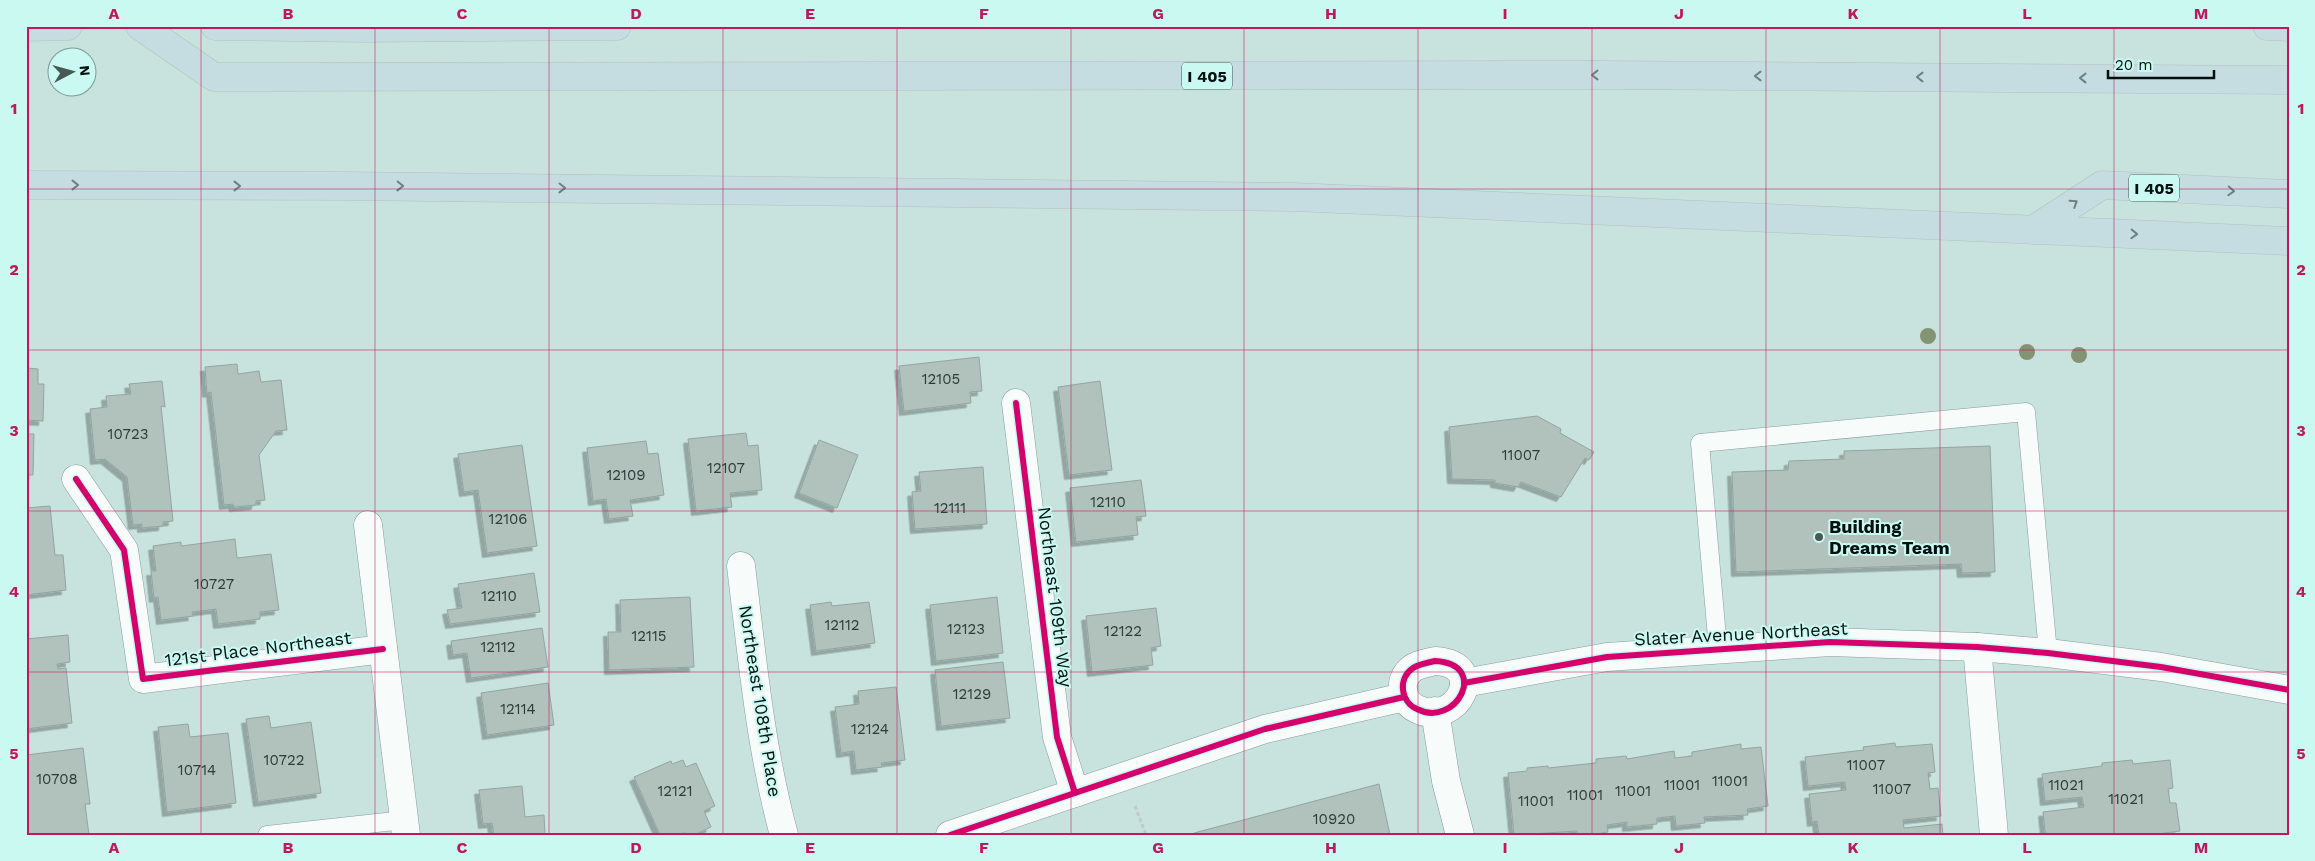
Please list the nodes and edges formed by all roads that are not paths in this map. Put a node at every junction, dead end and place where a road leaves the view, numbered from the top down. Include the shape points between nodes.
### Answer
1 (68, 26) edge
2 (140, 26) edge
3 (215, 26) edge
4 (616, 26) edge
5 (2267, 26) edge
6 (26, 27) edge
7 (2289, 27) edge
8 (2289, 80) edge
9 (26, 185) edge
10 (2289, 194) edge
11 (2033, 230) junction
12 (2289, 241) edge
13 (1016, 402) dead end
14 (76, 479) dead end
15 (368, 525) dead end
16 (741, 566) dead end
17 (1977, 647) junction
18 (1718, 648) junction
19 (383, 649) junction
20 (2048, 653) junction
21 (1464, 683) junction
22 (2289, 690) edge
23 (1404, 697) junction
24 (1436, 711) junction
25 (1075, 793) junction
26 (405, 827) edge
27 (267, 835) edge
28 (784, 835) edge
29 (950, 835) edge
30 (1460, 835) edge
31 (1994, 835) edge

1 - 6 highway
8 -> 2 highway, I 405 via 1612,75 214,77
3 - 4 highway
5 - 7 highway
9 -> 11 highway via 1294,197
11 -> 10 highway, I 405 via 2102,185
11 -> 12 highway
13 - 25 street, Northeast 109th Way via 1057,737
14 - 19 street, 121st Place Northeast via 124,550 143,679
15 - 19 street
16 - 28 street, Northeast 108th Place via 762,738
17 - 18 street, Slater Avenue Northeast via 1830,642
17 - 20 street, Slater Avenue Northeast
17 - 31 street
18 - 20 lane via 1700,443 2026,412
18 - 21 street, Slater Avenue Northeast via 1607,657
19 - 26 street
20 - 22 street, Slater Avenue Northeast via 2160,667
21 - 23 street via 1456,666 1446,662 1422,664 1405,677
21 - 24 street via 1462,696 1455,705
23 - 24 street via 1411,707 1421,712
23 - 25 street via 1265,729
24 - 30 street via 1446,782
25 - 29 street
26 - 27 lane

